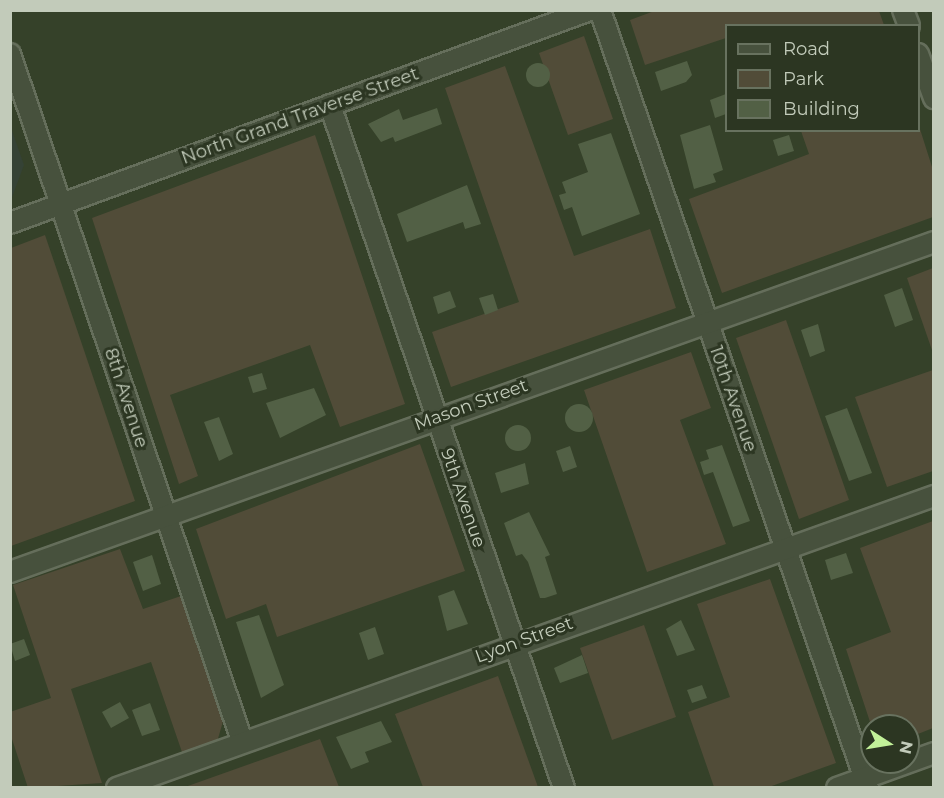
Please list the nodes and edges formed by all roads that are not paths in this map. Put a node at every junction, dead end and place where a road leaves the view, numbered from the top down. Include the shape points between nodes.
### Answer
1 (590, 10) edge
2 (600, 10) edge
3 (10, 54) edge
4 (920, 60) edge
5 (933, 98) edge
6 (330, 105) junction
7 (61, 205) junction
8 (10, 223) edge
9 (933, 242) edge
10 (707, 322) junction
11 (435, 418) junction
12 (933, 496) edge
13 (165, 516) junction
14 (784, 548) junction
15 (10, 572) edge
16 (514, 644) junction
17 (242, 741) junction
18 (933, 753) edge
19 (866, 783) edge
20 (117, 788) edge
21 (564, 788) edge
22 (837, 788) edge

1 - 6 street, North Grand Traverse Street
2 - 10 street, 10th Avenue
3 - 7 street, 8th Avenue
4 - 5 street
6 - 7 street, North Grand Traverse Street
6 - 11 street, 9th Avenue
7 - 8 street, North Grand Traverse Street
7 - 13 street, 8th Avenue
9 - 10 street, Mason Street
10 - 11 street, Mason Street
10 - 14 street, 10th Avenue
11 - 13 street, Mason Street
11 - 16 street, 9th Avenue
12 - 14 street, Lyon Street
13 - 15 street, Mason Street
13 - 17 street, 8th Avenue
14 - 16 street, Lyon Street
14 - 19 street, 10th Avenue
16 - 17 street, Lyon Street
16 - 21 street, 9th Avenue
17 - 20 street, Lyon Street
18 - 19 street
19 - 22 street

